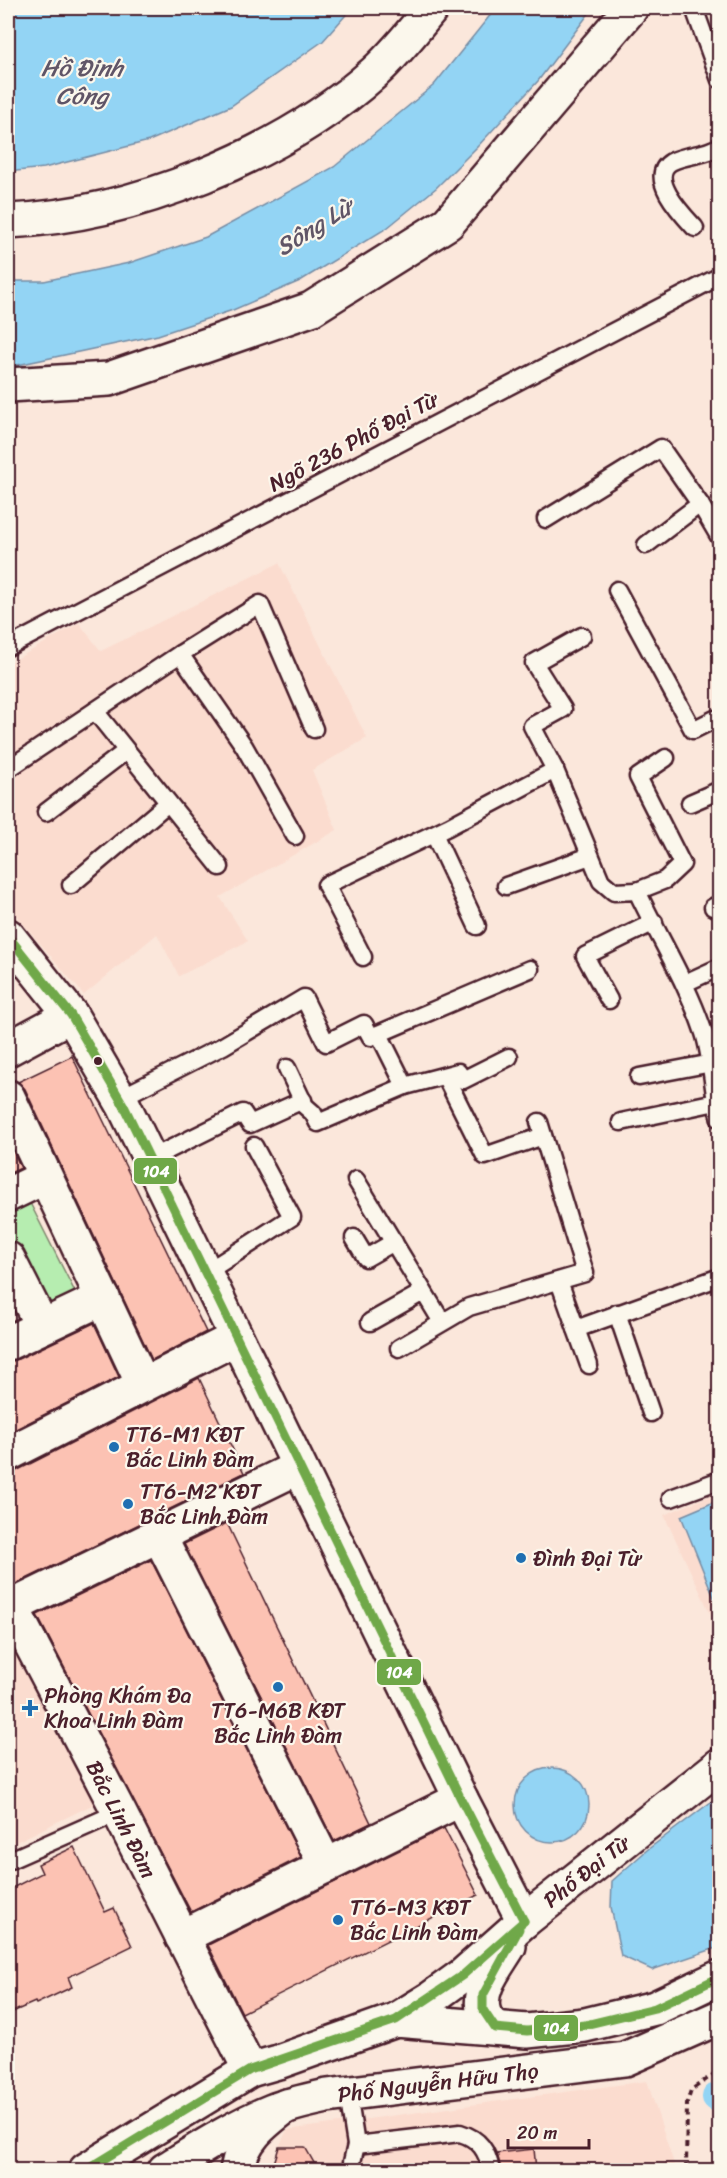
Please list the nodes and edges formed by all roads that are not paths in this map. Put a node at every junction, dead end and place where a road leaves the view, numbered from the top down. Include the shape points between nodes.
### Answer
1 (432, 8) edge
2 (631, 8) edge
3 (694, 8) edge
4 (720, 80) edge
5 (720, 146) edge
6 (8, 221) edge
7 (696, 228) dead end
8 (720, 276) edge
9 (8, 386) edge
10 (700, 504) junction
11 (546, 519) dead end
12 (720, 538) edge
13 (646, 545) dead end
14 (617, 590) dead end
15 (582, 636) dead end
16 (8, 647) edge
17 (180, 654) junction
18 (95, 711) junction
19 (720, 727) edge
20 (314, 729) dead end
21 (126, 751) junction
22 (666, 758) dead end
23 (8, 769) edge
24 (555, 770) junction
25 (720, 790) edge
26 (168, 803) junction
27 (690, 803) dead end
28 (46, 812) dead end
29 (434, 834) junction
30 (295, 836) dead end
31 (590, 856) junction
32 (220, 867) dead end
33 (71, 885) dead end
34 (506, 886) dead end
35 (637, 891) junction
36 (654, 922) junction
37 (477, 926) dead end
38 (8, 936) edge
39 (363, 957) dead end
40 (720, 967) edge
41 (530, 969) dead end
42 (685, 983) junction
43 (609, 1000) dead end
44 (71, 1016) junction
45 (379, 1034) junction
46 (8, 1049) edge
47 (509, 1057) dead end
48 (712, 1063) junction
49 (287, 1068) dead end
50 (445, 1076) junction
51 (639, 1077) dead end
52 (405, 1086) junction
53 (8, 1097) edge
54 (120, 1098) junction
55 (303, 1100) junction
56 (718, 1112) edge
57 (621, 1122) dead end
58 (254, 1146) dead end
59 (150, 1159) junction
60 (45, 1177) junction
61 (356, 1180) dead end
62 (8, 1195) edge
63 (354, 1238) dead end
64 (394, 1242) junction
65 (8, 1259) edge
66 (205, 1273) junction
67 (720, 1277) edge
68 (559, 1281) junction
69 (423, 1292) junction
70 (103, 1298) junction
71 (617, 1313) junction
72 (370, 1322) dead end
73 (442, 1322) junction
74 (42, 1326) junction
75 (576, 1329) junction
76 (236, 1338) junction
77 (8, 1343) edge
78 (399, 1348) dead end
79 (589, 1365) dead end
80 (143, 1384) junction
81 (651, 1413) dead end
82 (8, 1454) edge
83 (299, 1467) junction
84 (720, 1480) edge
85 (671, 1498) dead end
86 (159, 1535) junction
87 (9, 1604) edge
88 (720, 1765) edge
89 (461, 1799) junction
90 (119, 1812) junction
91 (8, 1861) edge
92 (326, 1866) junction
93 (524, 1921) junction
94 (182, 1937) junction
95 (720, 1977) edge
96 (720, 2017) edge
97 (396, 2020) junction
98 (495, 2028) junction
99 (250, 2070) junction
100 (348, 2094) junction
101 (286, 2106) junction
102 (356, 2145) junction
103 (86, 2170) edge
104 (165, 2170) edge
105 (237, 2170) edge
106 (353, 2170) edge
107 (491, 2170) edge

1 - 6 street via 406,41 344,97 292,133 226,167 90,210
2 - 9 street via 448,223 311,309 109,379
3 - 4 lane
5 - 7 lane via 671,162 662,174 663,186
8 - 16 lane, Ngõ 236 Phố Đại Từ
10 - 11 lane via 661,448
10 - 12 lane
10 - 13 lane
14 - 19 lane via 693,730 715,719
15 - 24 lane via 534,663 563,708 532,726
17 - 18 lane
17 - 20 lane via 260,604
17 - 30 lane via 244,746
18 - 21 lane
18 - 23 lane
21 - 26 lane
21 - 28 lane
22 - 35 lane via 638,777 682,864 665,880
24 - 29 lane
24 - 31 lane
25 - 27 lane
26 - 32 lane
26 - 33 lane
29 - 37 lane
29 - 39 lane via 326,885
31 - 34 lane
31 - 35 lane via 601,881 614,892
35 - 36 lane
36 - 42 lane
36 - 43 lane via 585,956
38 - 44 street
40 - 42 lane
41 - 45 lane
42 - 48 lane
44 - 46 street
44 - 54 street
45 - 52 lane
45 - 54 lane via 371,1037 364,1024 326,1043 304,998 223,1046
47 - 50 lane via 463,1080 458,1072
48 - 51 lane
48 - 56 lane
49 - 55 lane
50 - 52 lane
50 - 68 lane via 485,1156 541,1129 585,1273
52 - 55 lane via 318,1123
53 - 60 street
54 - 59 street
55 - 59 lane via 250,1124 243,1113
56 - 57 lane
58 - 66 lane via 292,1217
59 - 66 street
60 - 62 street
60 - 70 street
61 - 64 lane
63 - 64 lane via 366,1258
64 - 69 lane
65 - 74 street
66 - 76 street
67 - 71 lane
68 - 73 lane via 469,1307
68 - 75 lane
69 - 72 lane
69 - 73 lane
70 - 74 street
70 - 80 street
71 - 75 lane
71 - 81 lane
73 - 78 lane
74 - 77 street
75 - 79 lane
76 - 80 street
76 - 83 street
80 - 82 street
83 - 86 street, Bắc Linh Đàm
83 - 89 street
84 - 85 lane
86 - 87 street, Bắc Linh Đàm
86 - 92 street
87 - 90 street, Bắc Linh Đàm
88 - 93 street, Phố Đại Từ
89 - 92 street
89 - 93 street
90 - 91 lane
90 - 94 street, Bắc Linh Đàm
92 - 94 street
93 - 97 street, Phố Đại Từ via 463,1975
93 - 98 street via 484,1989 484,2015
94 - 99 street, Bắc Linh Đàm
95 - 98 street, Phố Nguyễn Hữu Thọ via 655,2008 585,2025 527,2031
96 - 100 street, Phố Nguyễn Hữu Thọ via 625,2059
97 - 98 street, Phố Nguyễn Hữu Thọ
97 - 99 street, Phố Nguyễn Hữu Thọ
99 - 103 street, Phố Nguyễn Hữu Thọ
100 - 101 street, Phố Nguyễn Hữu Thọ
100 - 102 lane
101 - 104 street, Phố Nguyễn Hữu Thọ via 204,2145
101 - 105 street via 253,2136 240,2154
102 - 106 lane
102 - 107 lane via 460,2133 472,2137 488,2154

